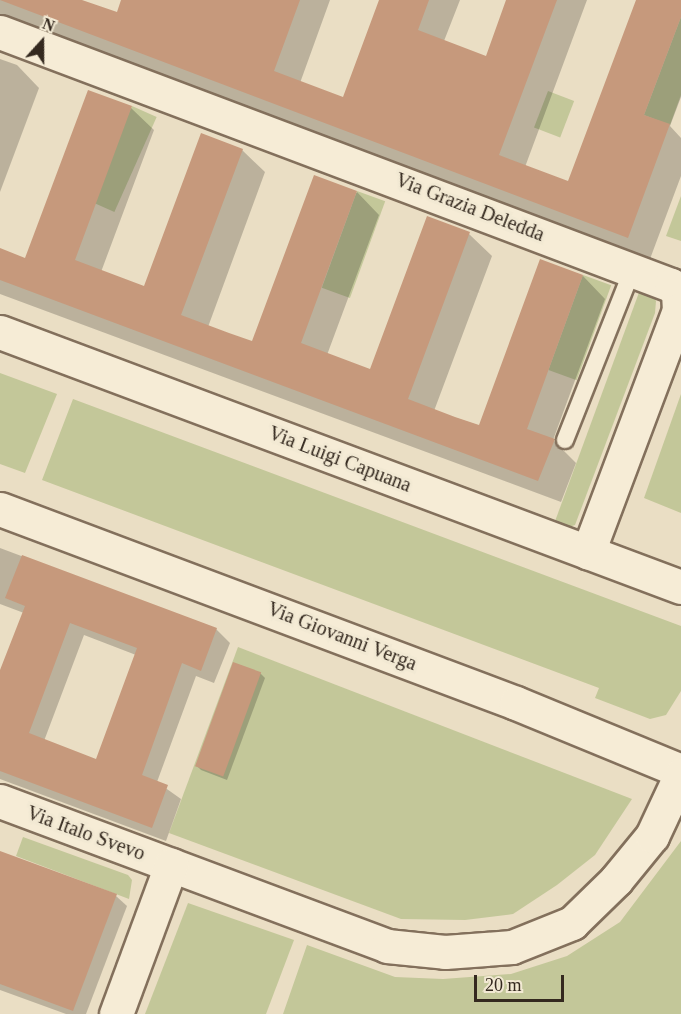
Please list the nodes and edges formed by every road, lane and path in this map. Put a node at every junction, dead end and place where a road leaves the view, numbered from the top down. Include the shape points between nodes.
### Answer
1 (0, 32) edge
2 (633, 268) junction
3 (0, 332) edge
4 (565, 440) dead end
5 (0, 509) edge
6 (588, 552) junction
7 (681, 587) edge
8 (681, 772) edge
9 (0, 801) edge
10 (171, 865) junction
11 (116, 1014) edge

1 - 2 street, Via Grazia Deledda
2 - 4 lane
2 - 6 street, Via Grazia Deledda via 663,279 678,292 680,301
3 - 6 street, Via Luigi Capuana
5 - 8 street, Via Giovanni Verga via 495,695
6 - 7 street, Via Luigi Capuana
8 - 10 street, Via Italo Svevo via 652,836 616,880 572,923 512,946 445,952 387,946
9 - 10 street, Via Italo Svevo
10 - 11 street

